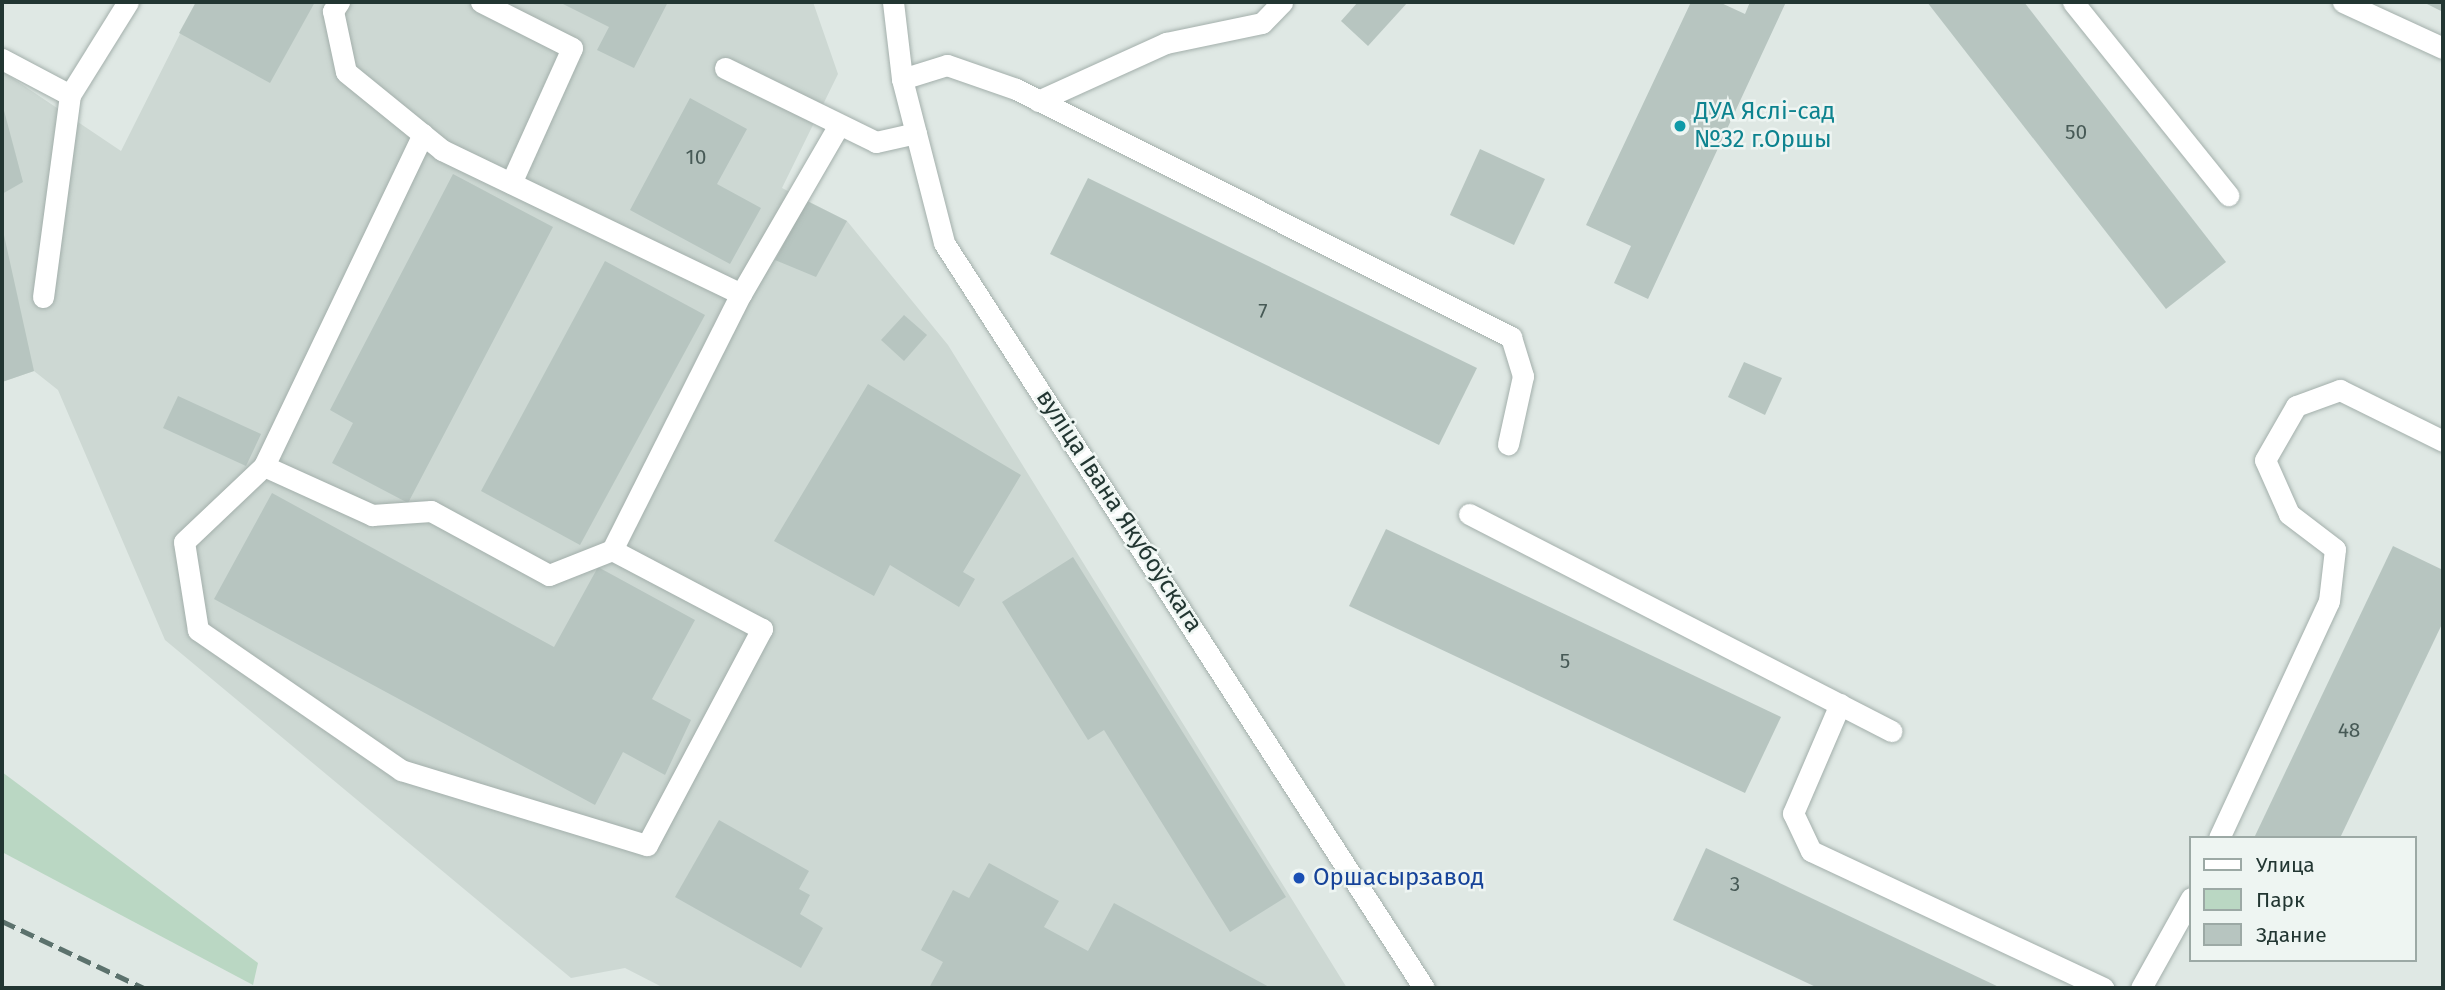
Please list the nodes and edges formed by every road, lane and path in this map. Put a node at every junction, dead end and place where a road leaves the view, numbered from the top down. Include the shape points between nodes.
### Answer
1 (128, 2) edge
2 (339, 2) edge
3 (481, 2) edge
4 (892, 2) edge
5 (1283, 2) edge
6 (2073, 2) edge
7 (2343, 2) edge
8 (2443, 48) edge
9 (2, 59) edge
10 (725, 68) dead end
11 (902, 79) junction
12 (70, 95) junction
13 (1038, 101) junction
14 (838, 127) junction
15 (916, 133) junction
16 (422, 134) junction
17 (511, 183) junction
18 (2228, 195) dead end
19 (741, 294) junction
20 (43, 297) dead end
21 (2443, 441) edge
22 (1508, 444) dead end
23 (264, 466) junction
24 (1469, 514) dead end
25 (612, 550) junction
26 (1840, 704) junction
27 (1892, 731) dead end
28 (2220, 836) edge
29 (2190, 900) edge
30 (1424, 988) edge
31 (2103, 988) edge
32 (2141, 988) edge

1 - 12 street
2 - 16 street via 333,11 346,72
3 - 17 street via 572,48
4 - 11 street, вуліца Івана Якубоўскага
5 - 13 street via 1262,23 1166,43
6 - 18 street
7 - 8 street
9 - 12 street
10 - 14 street
11 - 13 street via 947,65
11 - 15 street, вуліца Івана Якубоўскага
12 - 20 street
13 - 22 street via 1511,337 1523,376
14 - 15 street via 876,142
14 - 19 street
15 - 30 street, вуліца Івана Якубоўскага via 944,243
16 - 17 street
16 - 23 street
17 - 19 street
19 - 25 street
21 - 28 street via 2340,390 2296,406 2265,460 2289,514 2335,549 2329,601
23 - 25 street via 372,515 431,511 549,575
23 - 25 street via 184,541 198,630 401,770 647,845 762,629
24 - 26 street
26 - 27 street
26 - 31 street via 1793,813 1811,851
29 - 32 street

